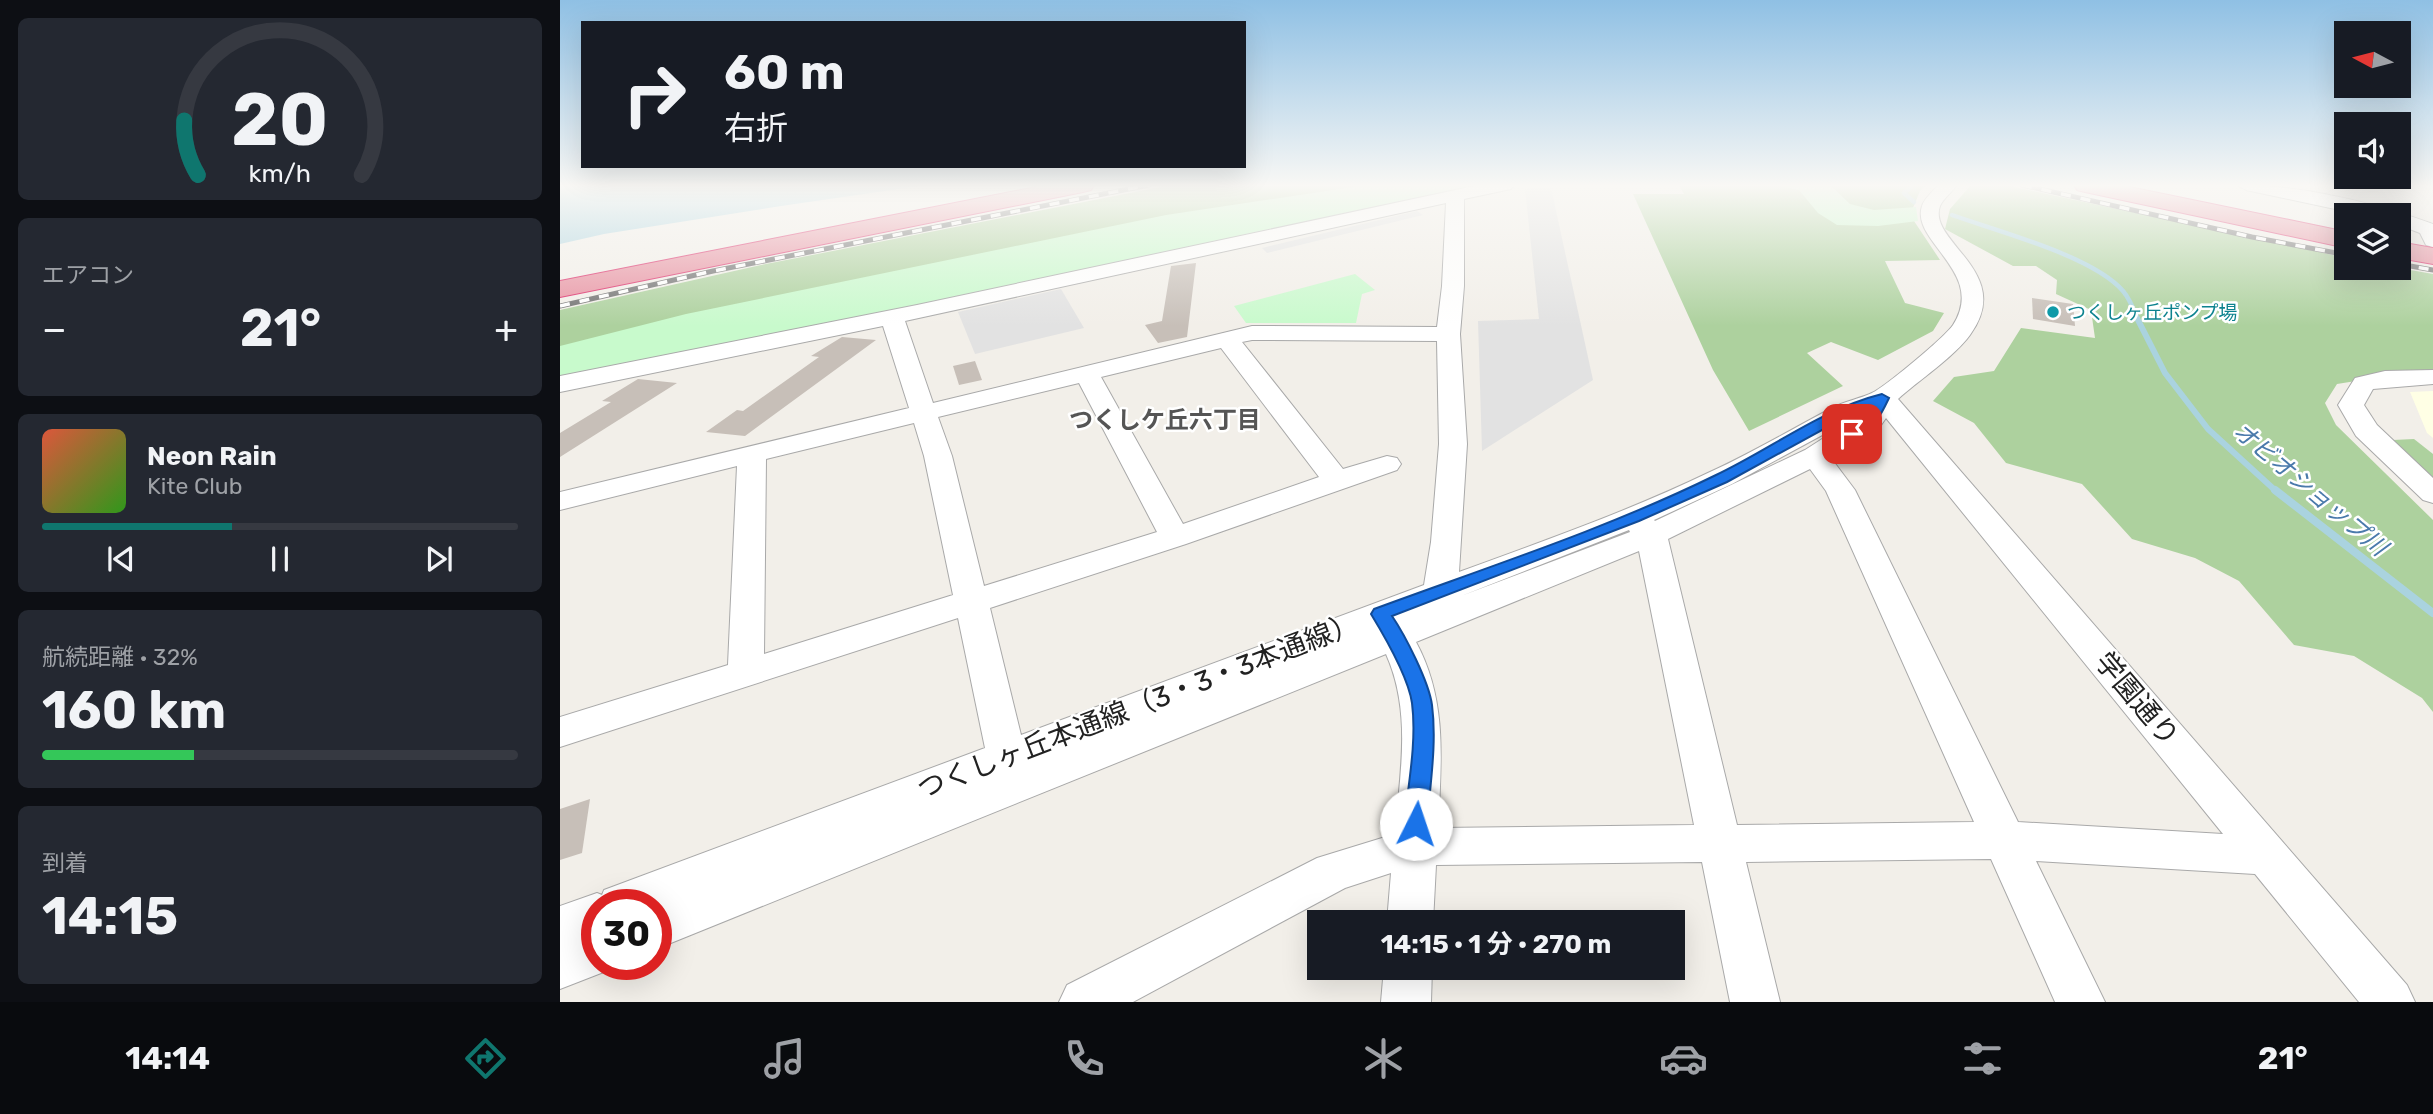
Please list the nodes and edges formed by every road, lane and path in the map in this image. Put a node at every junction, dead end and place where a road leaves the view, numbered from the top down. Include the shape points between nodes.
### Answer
1 (802, 232) edge
2 (848, 232) edge
3 (1290, 232) edge
4 (1454, 232) edge
5 (1937, 232) edge
6 (2308, 232) edge
7 (2334, 237) edge
8 (2411, 244) edge
9 (2433, 248) edge
10 (2411, 252) edge
11 (2433, 256) edge
12 (560, 279) edge
13 (560, 289) edge
14 (892, 318) junction
15 (1448, 334) junction
16 (1226, 338) junction
17 (1086, 373) junction
18 (2433, 377) edge
19 (560, 384) edge
20 (1882, 398) junction
21 (926, 413) junction
22 (752, 455) junction
23 (1815, 456) junction
24 (1387, 464) dead end
25 (1337, 481) junction
26 (2433, 494) edge
27 (560, 501) edge
28 (1642, 526) junction
29 (1175, 537) junction
30 (972, 601) junction
31 (1448, 603) junction
32 (1388, 625) junction
33 (746, 673) junction
34 (560, 732) edge
35 (1010, 770) junction
36 (2003, 840) junction
37 (1721, 843) junction
38 (1414, 847) junction
39 (2270, 856) junction
40 (666, 889) edge
41 (1411, 910) edge
42 (581, 920) edge
43 (672, 921) edge
44 (560, 928) edge
45 (581, 958) edge
46 (560, 966) edge
47 (1407, 980) edge
48 (1084, 1002) edge
49 (1406, 1002) edge
50 (1755, 1002) edge
51 (2080, 1002) edge
52 (2390, 1002) edge

1 - 12 highway
2 - 13 highway
3 - 14 street
4 - 15 street
5 - 20 street, つくしヶ丘本通線（3・3・3本通線） via 1967,275 1973,294 1971,314 1960,333
6 - 7 highway
8 - 9 highway
10 - 11 highway
14 - 19 street
14 - 21 street
15 - 16 street via 1252,333
15 - 31 street via 1453,444
16 - 17 street
16 - 25 street
17 - 21 street
17 - 29 street
18 - 26 street via 2364,383 2351,405 2366,430
20 - 23 street, つくしヶ丘本通線（3・3・3本通線） via 1870,422
20 - 28 street, つくしヶ丘本通線（3・3・3本通線） via 1848,410
20 - 39 street, 学園通り
21 - 22 street
21 - 30 street
22 - 27 street
22 - 33 street
23 - 28 street, つくしヶ丘本通線（3・3・3本通線）
23 - 36 street via 1840,490
24 - 25 street
25 - 29 street
28 - 31 street, つくしヶ丘本通線（3・3・3本通線）
28 - 37 street
29 - 30 street
30 - 33 street
30 - 35 street
31 - 32 street, つくしヶ丘本通線（3・3・3本通線）
32 - 35 street, つくしヶ丘本通線（3・3・3本通線）
32 - 38 street via 1422,702
33 - 34 street
35 - 40 street, つくしヶ丘本通線（3・3・3本通線）
35 - 43 street, つくしヶ丘本通線（3・3・3本通線）
36 - 37 street
36 - 39 street
36 - 51 street
37 - 38 street
37 - 50 street
38 - 41 street
38 - 48 street via 1333,872
39 - 52 street, 学園通り
42 - 44 street
45 - 46 street
47 - 49 street

